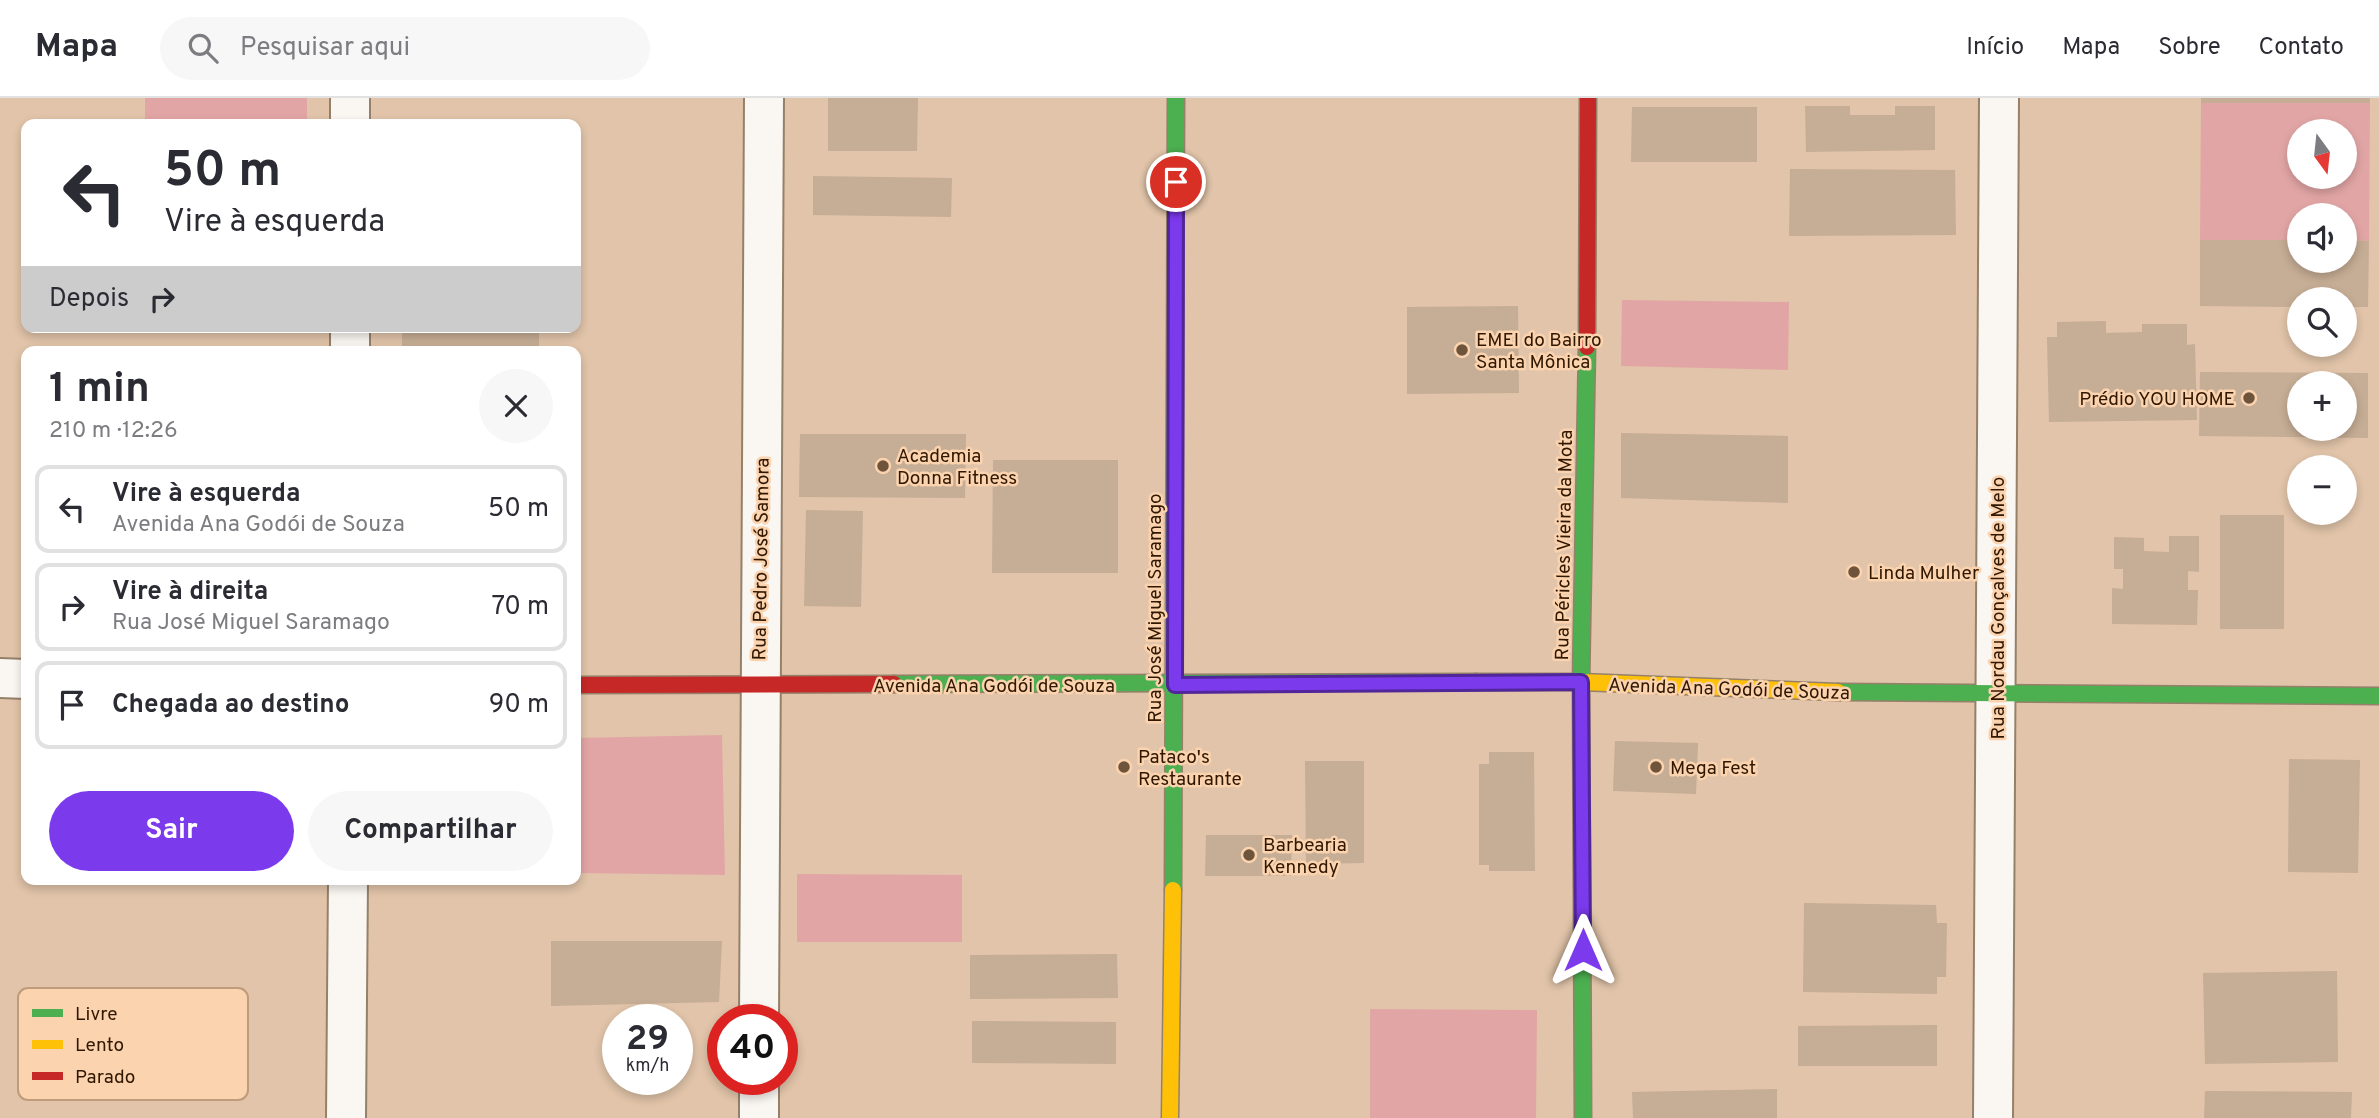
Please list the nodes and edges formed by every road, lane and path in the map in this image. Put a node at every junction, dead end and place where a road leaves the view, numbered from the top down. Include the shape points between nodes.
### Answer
1 (350, 98) edge
2 (764, 98) edge
3 (1176, 98) edge
4 (1588, 98) edge
5 (2000, 98) edge
6 (350, 119) edge
7 (0, 678) edge
8 (21, 679) edge
9 (1581, 682) junction
10 (581, 685) edge
11 (759, 685) junction
12 (1175, 685) junction
13 (1996, 695) junction
14 (2379, 696) edge
15 (348, 885) edge
16 (759, 1004) edge
17 (759, 1095) edge
18 (346, 1118) edge
19 (759, 1118) edge
20 (1170, 1118) edge
21 (1583, 1118) edge
22 (1993, 1118) edge

1 - 6 street
2 - 11 street, Rua Pedro José Samora
3 - 12 street, Rua José Miguel Saramago
4 - 9 street, Rua Péricles Vieira da Mota
5 - 13 street, Rua Nordau Gonçalves de Melo
7 - 8 street
9 - 12 street, Avenida Ana Godói de Souza
9 - 13 street, Avenida Ana Godói de Souza
9 - 21 street, Rua Péricles Vieira da Mota
10 - 11 street, Avenida Ana Godói de Souza
11 - 12 street, Avenida Ana Godói de Souza
11 - 16 street, Rua Pedro José Samora
12 - 20 street, Rua José Miguel Saramago
13 - 14 street, Avenida Ana Godói de Souza
13 - 22 street, Rua Nordau Gonçalves de Melo
15 - 18 street
17 - 19 street

